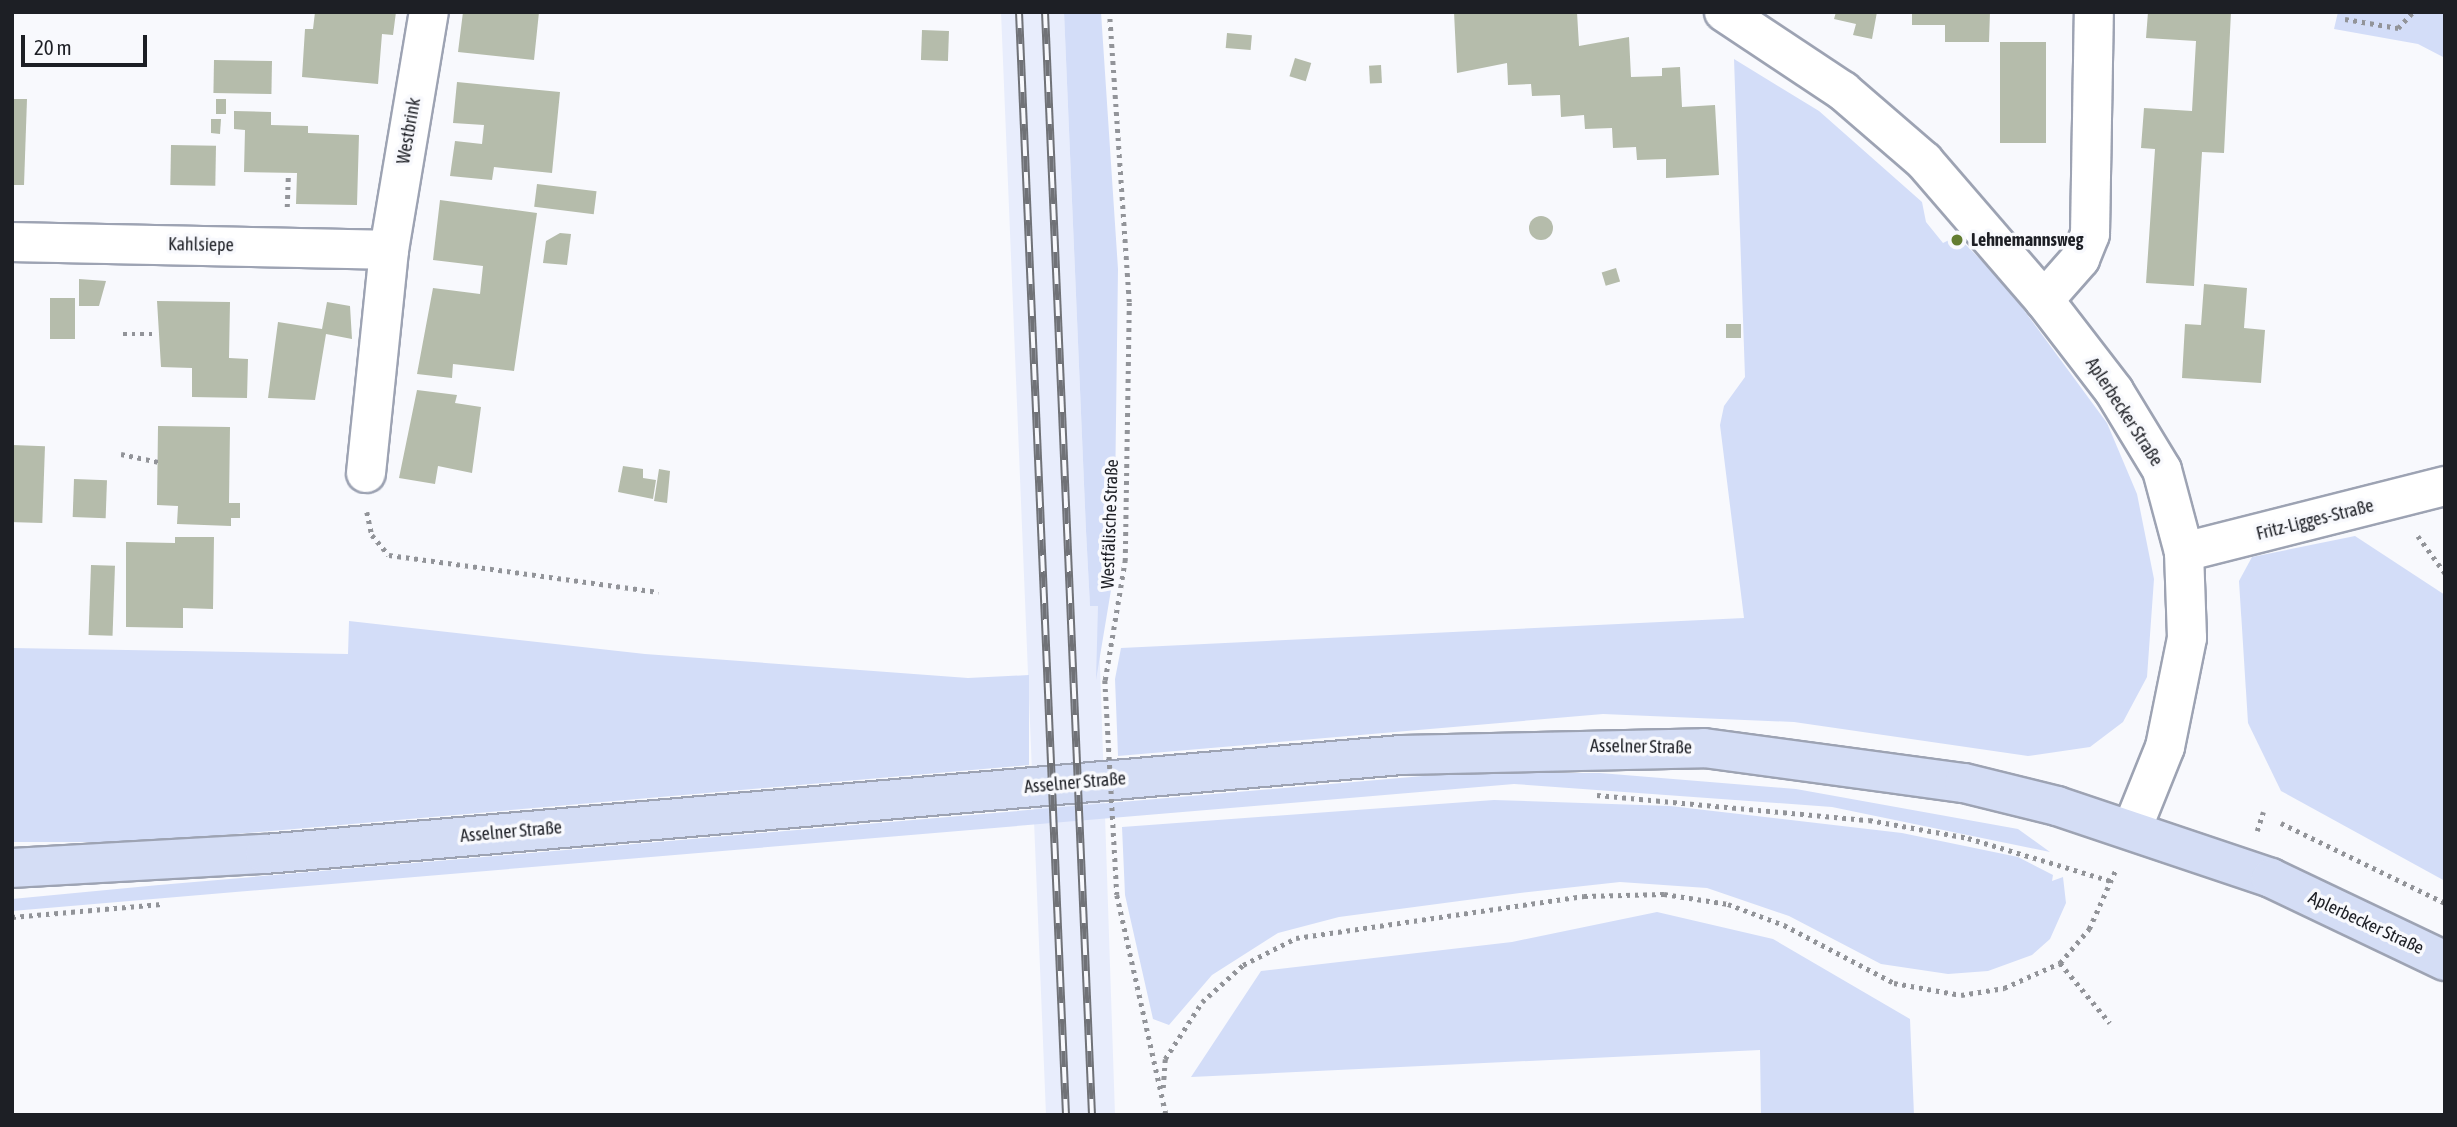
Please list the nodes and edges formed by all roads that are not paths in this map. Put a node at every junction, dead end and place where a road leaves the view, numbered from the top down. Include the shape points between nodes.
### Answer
1 (429, 12) edge
2 (1724, 12) edge
3 (2094, 12) edge
4 (12, 242) edge
5 (389, 250) junction
6 (2044, 300) junction
7 (366, 472) dead end
8 (2445, 486) edge
9 (2184, 552) junction
10 (2132, 829) junction
11 (12, 868) edge
12 (2445, 961) edge

1 - 5 street, Westbrink
2 - 6 street, Aplerbecker Straße via 1885,125
3 - 6 street via 2095,185 2090,234 2080,259
4 - 5 street, Kahlsiepe
5 - 7 street, Westbrink
6 - 9 street, Aplerbecker Straße via 2114,391 2162,470
8 - 9 street, Fritz-Ligges-Straße
9 - 10 street, Aplerbecker Straße via 2181,690
10 - 11 main road, Asselner Straße via 1964,783 1799,756 1607,746 1402,755 278,853
10 - 12 main road, Aplerbecker Straße via 2271,878

